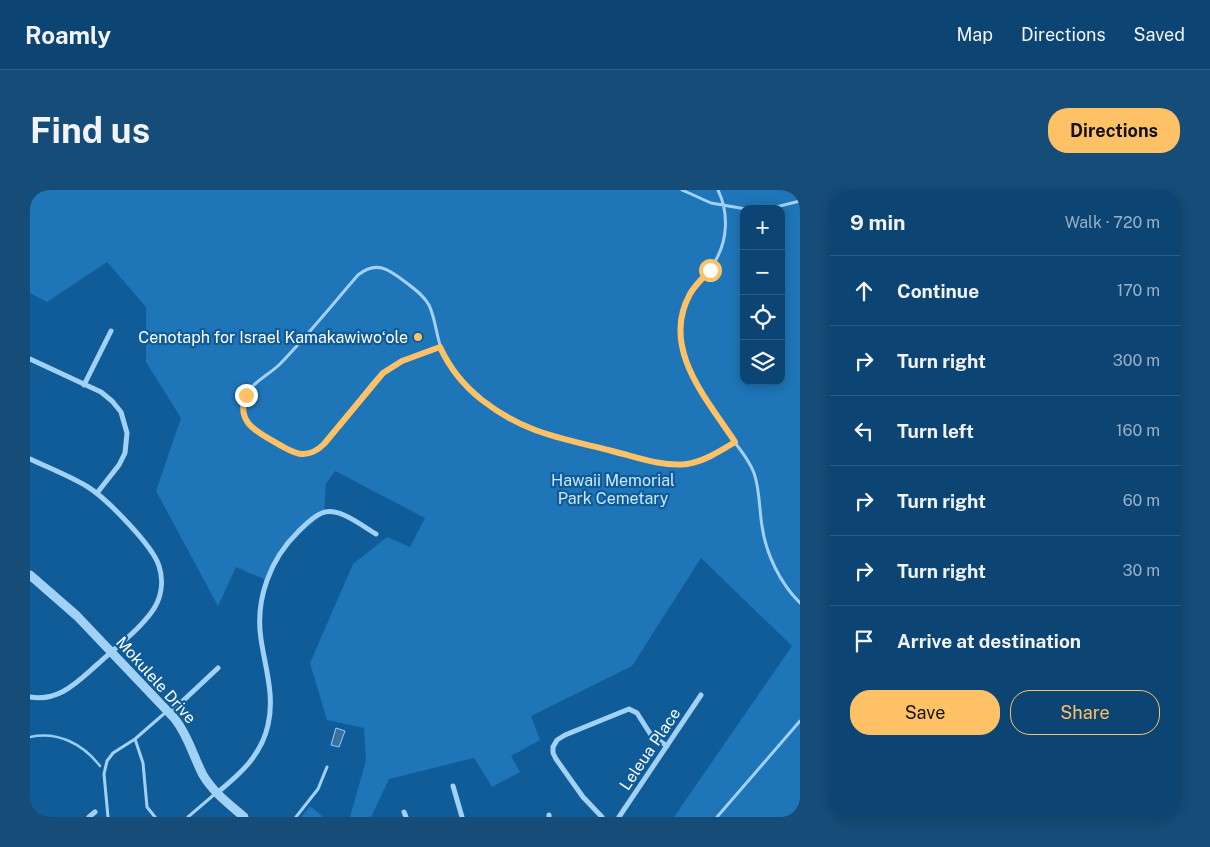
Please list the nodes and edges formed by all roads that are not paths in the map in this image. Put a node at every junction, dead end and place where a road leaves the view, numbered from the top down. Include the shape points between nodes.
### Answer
1 (682, 190) edge
2 (718, 190) edge
3 (800, 201) edge
4 (784, 205) edge
5 (724, 206) junction
6 (740, 208) edge
7 (112, 331) dead end
8 (440, 347) junction
9 (30, 359) edge
10 (84, 385) junction
11 (735, 442) junction
12 (30, 459) edge
13 (97, 493) junction
14 (376, 534) dead end
15 (30, 574) edge
16 (800, 603) edge
17 (112, 651) junction
18 (218, 668) dead end
19 (701, 695) dead end
20 (30, 697) edge
21 (169, 712) junction
22 (800, 721) edge
23 (135, 739) junction
24 (667, 746) junction
25 (327, 768) dead end
26 (453, 786) dead end
27 (217, 793) junction
28 (94, 812) dead end
29 (89, 817) edge
30 (108, 817) edge
31 (156, 817) edge
32 (188, 817) edge
33 (244, 817) edge
34 (296, 817) edge
35 (462, 817) edge
36 (602, 817) edge
37 (619, 817) edge
38 (717, 817) edge

1 - 5 lane
2 - 5 lane
3 - 4 lane
5 - 6 lane
5 - 11 lane via 726,221 721,248 686,302 680,337 690,371
7 - 10 street
8 - 8 lane via 402,361 383,373 324,444 312,452 293,452 255,430 244,416 244,400 249,390 279,365 358,275 370,268 388,270 421,294 430,310
8 - 11 lane via 451,368 470,390 512,421 544,434 673,464 704,460
9 - 10 street
10 - 13 street via 112,401 121,412 127,433 122,459
11 - 16 lane via 750,464 757,483 762,527 772,561
12 - 13 street
13 - 17 street via 153,552 162,580 154,609
14 - 27 street via 341,514 327,511 316,516 296,534 277,559 266,584 260,613 271,695 268,724 252,761
15 - 17 street, Mokulele Drive
17 - 20 street via 62,693 45,698
17 - 21 street, Mokulele Drive
18 - 21 street
19 - 24 street, Leleua Place
21 - 23 lane
21 - 27 street, Mokulele Drive via 186,734 204,776
22 - 38 lane
23 - 30 lane via 113,753 105,765
23 - 31 lane via 143,763 147,807
24 - 36 street via 651,735 637,713 629,709 557,740 553,747 554,756 583,797
24 - 37 street, Leleua Place
25 - 34 lane via 318,789
26 - 35 street
27 - 32 lane
27 - 33 street, Mokulele Drive
28 - 29 street

